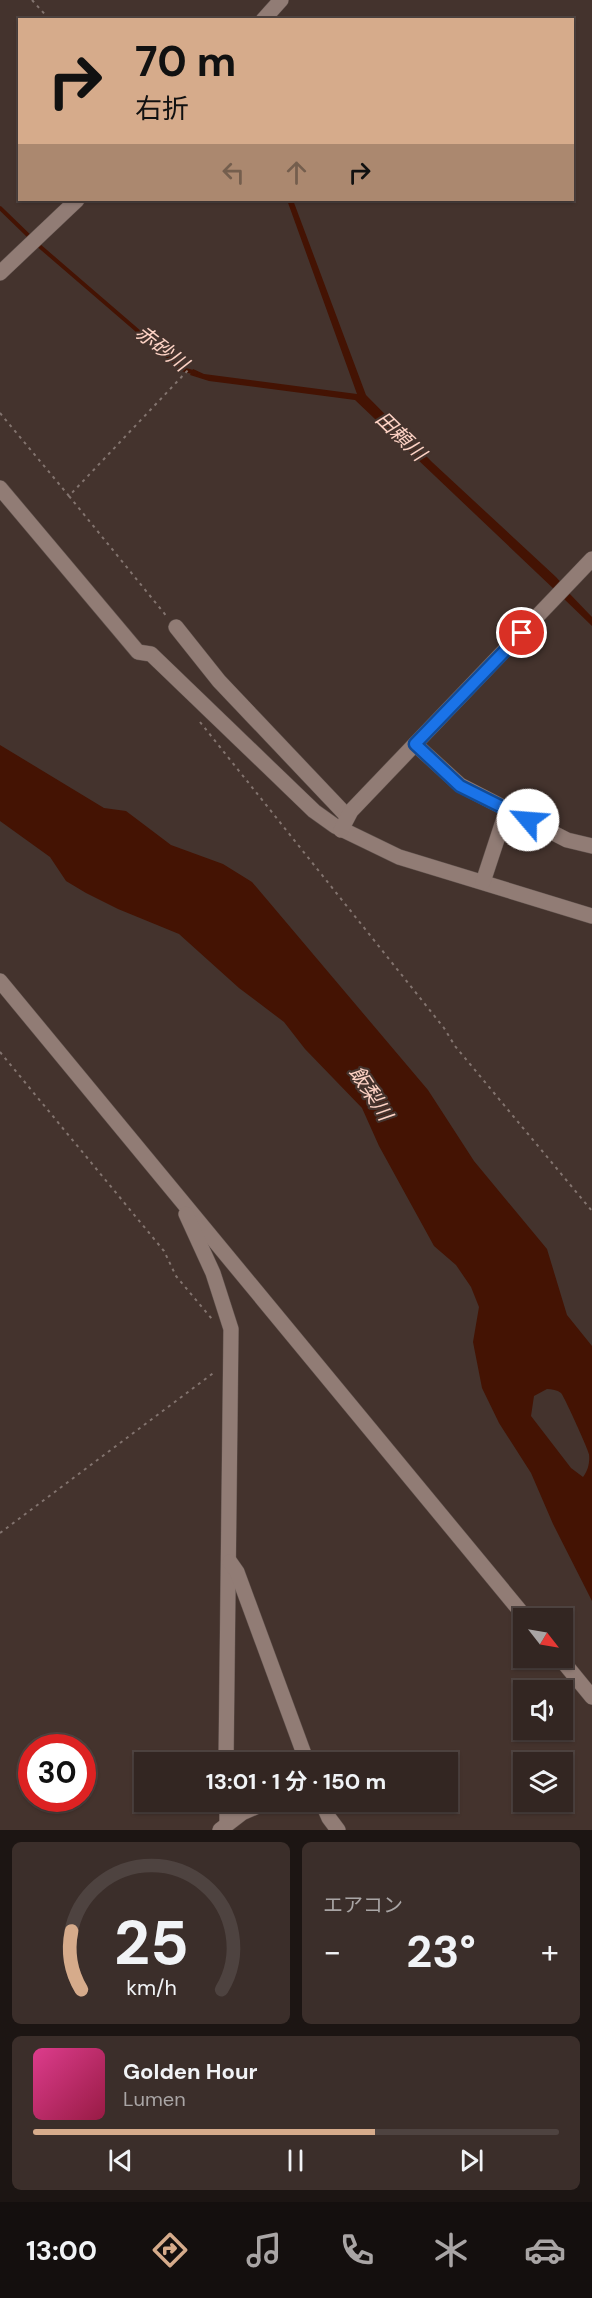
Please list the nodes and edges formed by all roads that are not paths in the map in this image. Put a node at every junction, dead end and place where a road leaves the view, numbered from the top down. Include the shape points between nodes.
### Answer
1 (281, 0) edge
2 (265, 18) edge
3 (76, 201) edge
4 (0, 273) edge
5 (0, 488) edge
6 (592, 559) edge
7 (176, 627) road end
8 (415, 744) junction
9 (507, 809) junction
10 (344, 823) junction
11 (592, 846) edge
12 (483, 882) junction
13 (592, 916) edge
14 (0, 981) edge
15 (177, 1195) junction
16 (230, 1562) junction
17 (518, 1608) edge
18 (568, 1668) edge
19 (592, 1696) edge
20 (226, 1752) edge
21 (303, 1752) edge
22 (244, 1812) edge
23 (326, 1812) edge
24 (224, 1826) edge
25 (338, 1830) edge

1 - 2 street
3 - 4 street
5 - 10 street via 138,652 151,654 304,802
6 - 8 street
7 - 10 street
8 - 9 street via 460,786
8 - 10 street
9 - 11 street via 567,840
9 - 12 street
10 - 12 street via 399,857
12 - 13 street
14 - 15 street
15 - 16 street via 213,1273 231,1329
15 - 17 street
16 - 20 street
16 - 21 street
18 - 19 street
22 - 24 street
23 - 25 street

